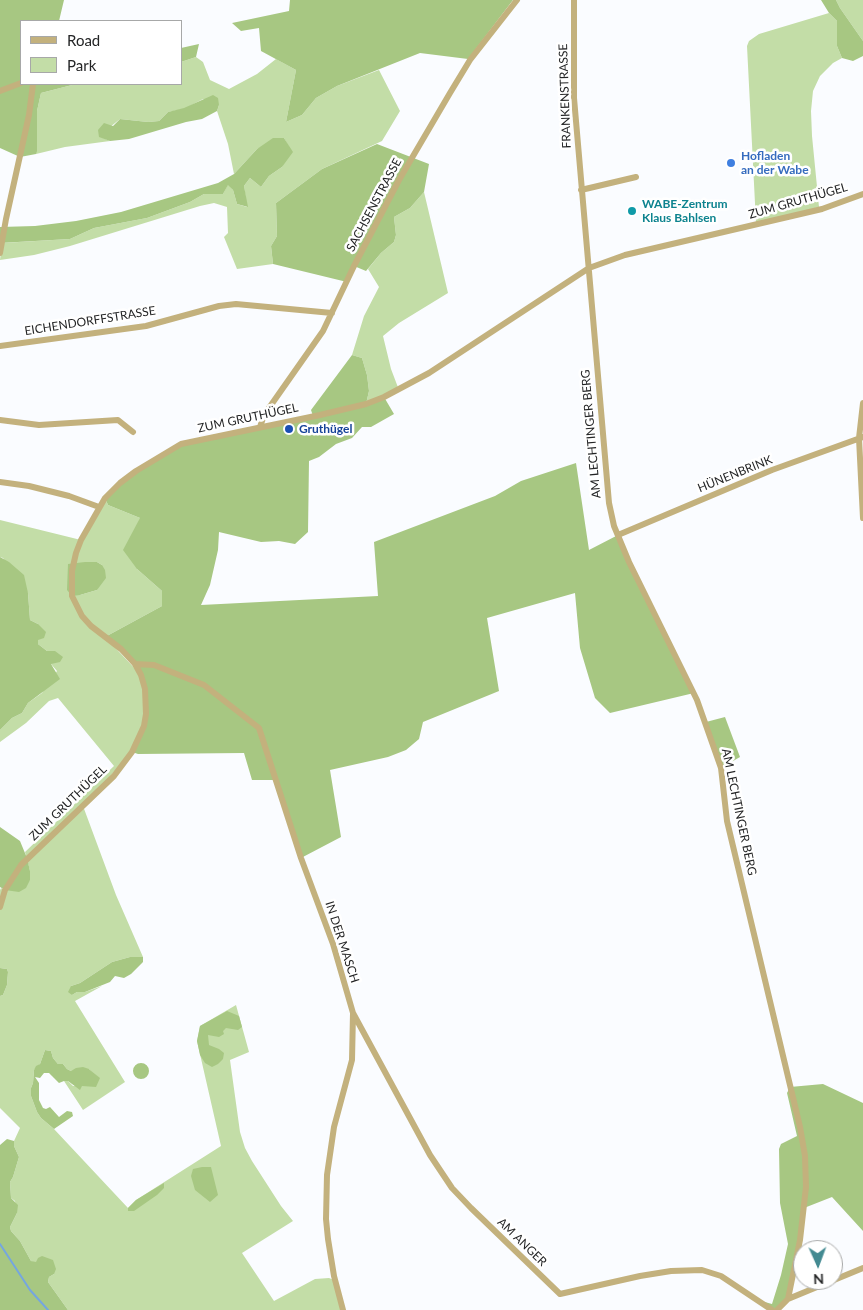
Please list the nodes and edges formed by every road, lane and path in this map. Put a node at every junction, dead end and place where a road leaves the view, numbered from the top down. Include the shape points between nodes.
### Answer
1 (517, 0) edge
2 (574, 0) edge
3 (20, 83) edge
4 (33, 85) edge
5 (0, 91) edge
6 (636, 177) dead end
7 (581, 190) junction
8 (863, 194) edge
9 (0, 253) edge
10 (589, 268) junction
11 (332, 313) junction
12 (0, 346) edge
13 (863, 403) edge
14 (0, 420) edge
15 (260, 427) junction
16 (133, 432) dead end
17 (861, 437) edge
18 (0, 482) edge
19 (99, 507) junction
20 (863, 518) edge
21 (618, 535) junction
22 (135, 664) junction
23 (0, 907) edge
24 (353, 1013) junction
25 (863, 1268) edge
26 (788, 1299) junction
27 (343, 1310) edge
28 (772, 1310) edge
29 (777, 1310) edge

1 - 11 street, SACHSENSTRASSE via 470,60 428,129
2 - 7 street, FRANKENSTRASSE via 574,98
3 - 5 street
4 - 9 street
6 - 7 street
7 - 10 street, FRANKENSTRASSE
8 - 10 street, ZUM GRUTHÜGEL via 822,209 625,255
10 - 15 street, ZUM GRUTHÜGEL via 429,373 384,397 366,404
10 - 21 street, AM LECHTINGER BERG via 606,487
11 - 12 street, EICHENDORFFSTRASSE via 236,304 146,326
11 - 15 street, SACHSENSTRASSE via 264,415
13 - 17 street
14 - 16 street via 39,425 118,420
15 - 19 street, ZUM GRUTHÜGEL via 180,444 130,475
17 - 20 street
17 - 21 street, HÜNENBRINK via 772,470
18 - 19 street via 70,496
19 - 22 street, ZUM GRUTHÜGEL via 76,553 72,596 91,626
21 - 26 street, AM LECHTINGER BERG via 697,700 721,768 727,821 805,1156 803,1221
22 - 23 street, ZUM GRUTHÜGEL via 147,702 144,726 132,752 114,776 21,864 5,890
22 - 24 street, IN DER MASCH via 154,665 204,685 259,728 333,944
24 - 27 street, IN DER MASCH via 352,1060 334,1127 327,1175 328,1239
24 - 28 street, AM ANGER via 430,1155 452,1188 560,1294 640,1276 702,1270 721,1276
25 - 26 street
26 - 29 street

